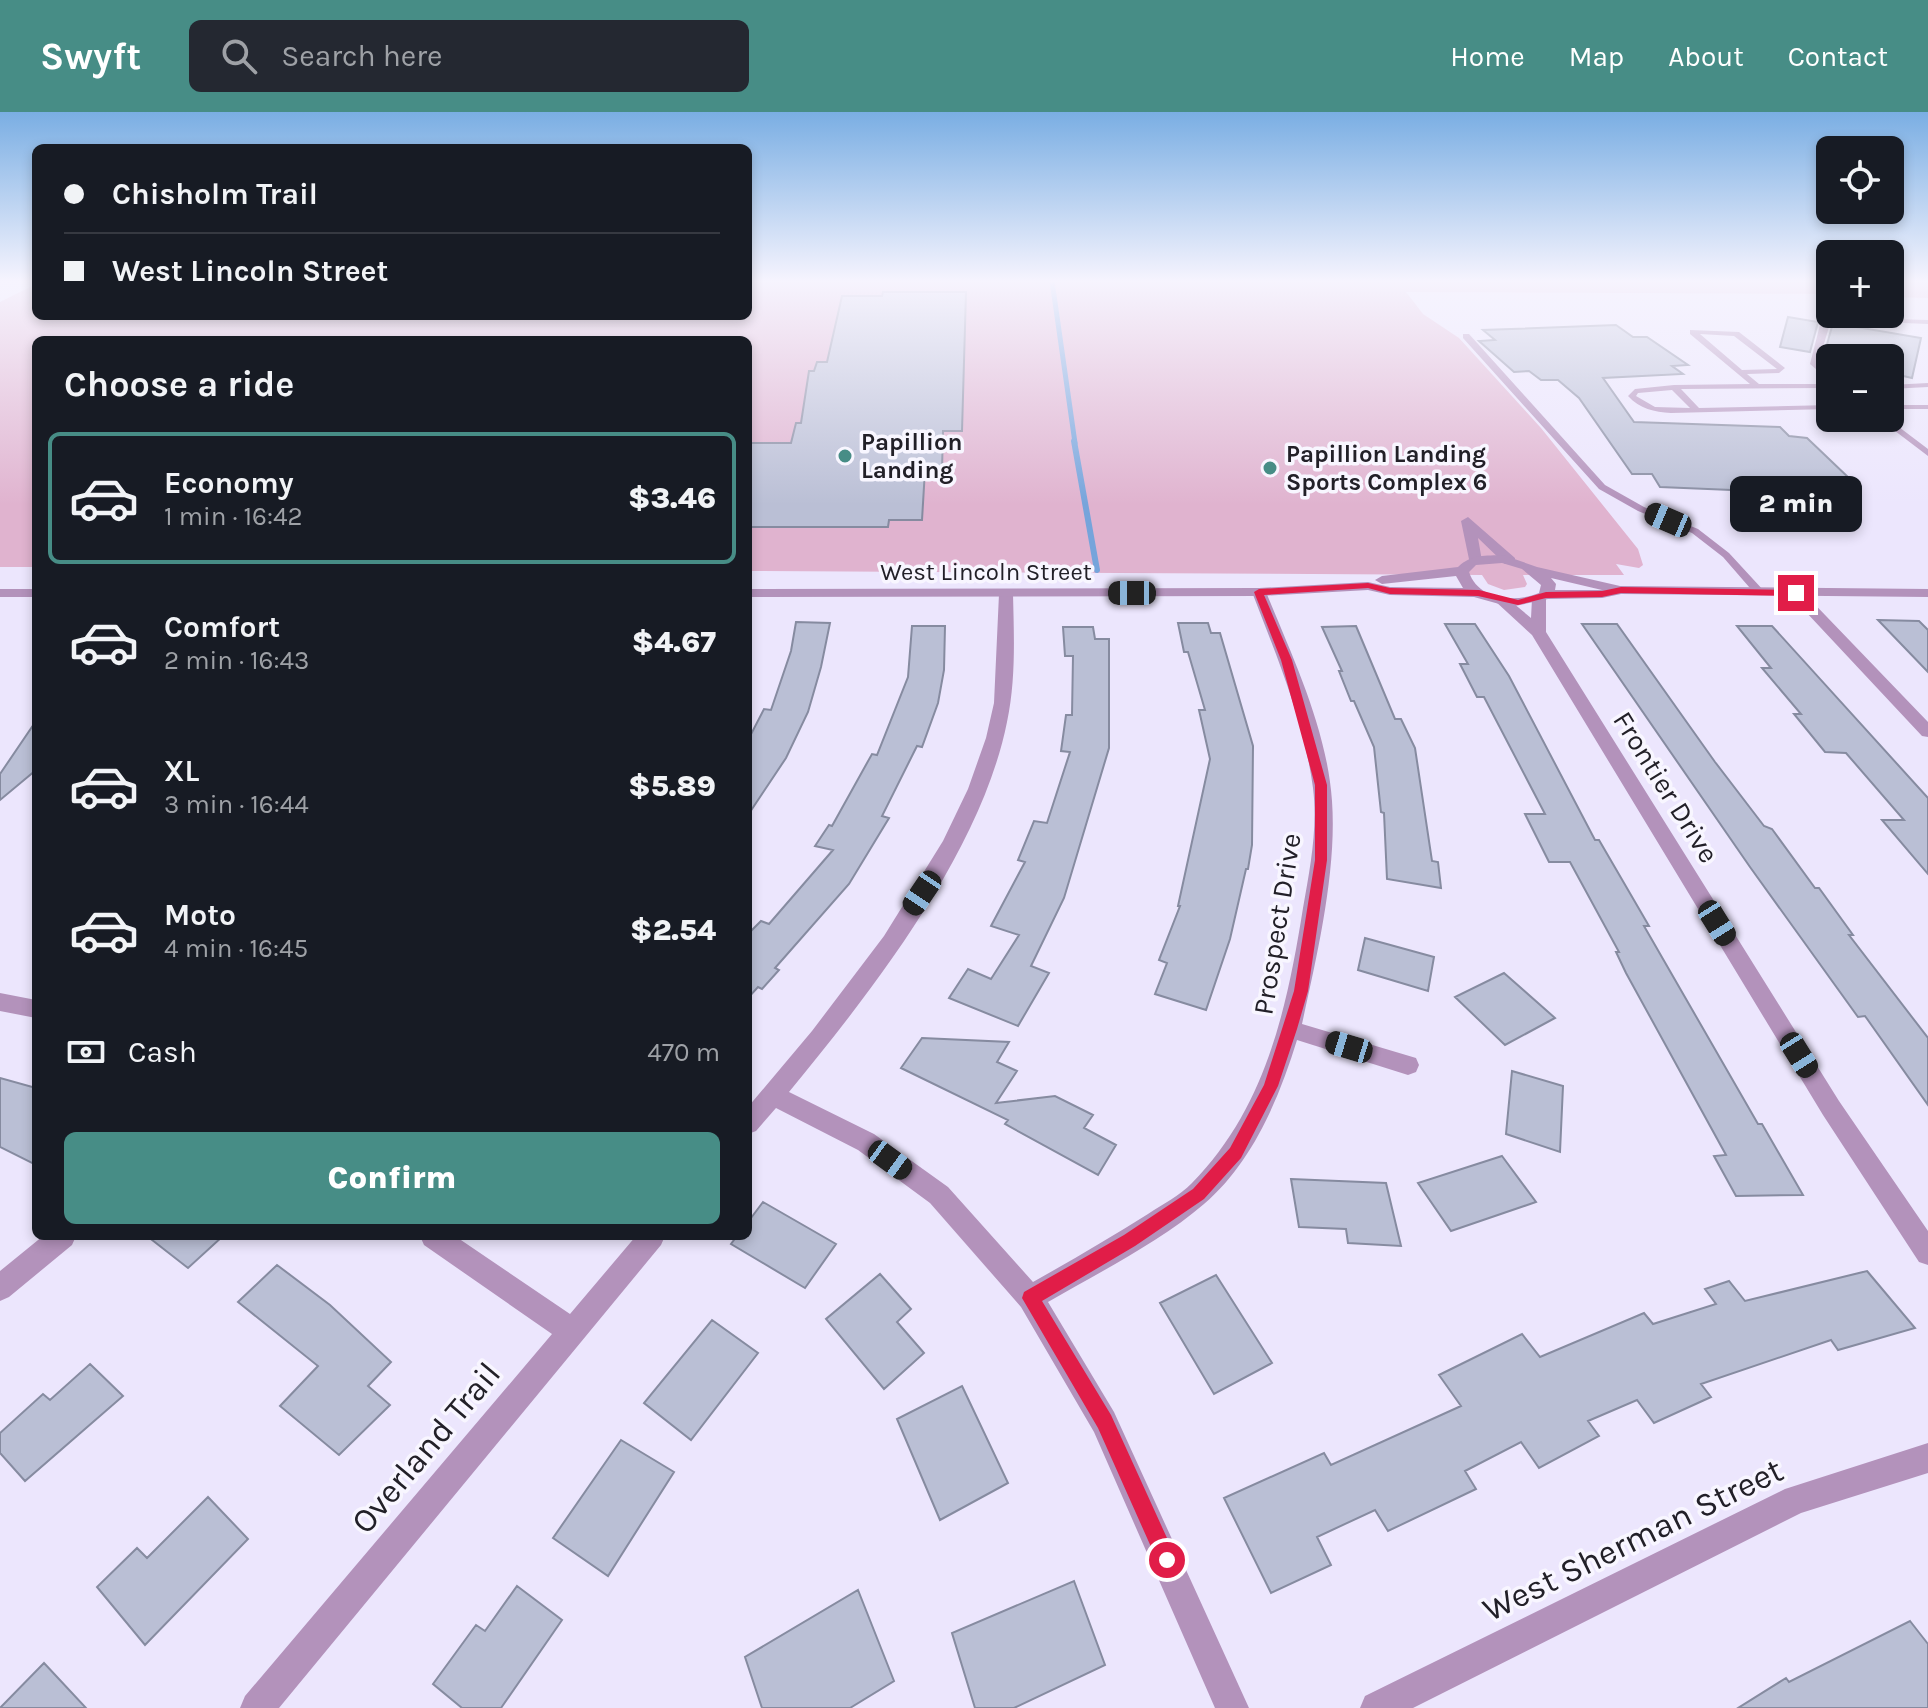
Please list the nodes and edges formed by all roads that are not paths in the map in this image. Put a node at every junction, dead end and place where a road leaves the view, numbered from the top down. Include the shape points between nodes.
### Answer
1 (1484, 355) edge
2 (1721, 355) edge
3 (1764, 355) edge
4 (1740, 372) junction
5 (1928, 385) edge
6 (1816, 386) edge
7 (1904, 386) edge
8 (1674, 387) junction
9 (1758, 387) junction
10 (1816, 407) edge
11 (1904, 407) edge
12 (1928, 407) edge
13 (1697, 410) junction
14 (1900, 432) edge
15 (1928, 453) edge
16 (1510, 561) junction
17 (1468, 566) junction
18 (1537, 571) junction
19 (1368, 586) junction
20 (1621, 590) junction
21 (1259, 592) junction
22 (0, 593) edge
23 (32, 593) edge
24 (752, 593) edge
25 (1479, 593) junction
26 (1760, 593) junction
27 (1796, 593) junction
28 (1928, 593) edge
29 (1006, 594) junction
30 (1543, 597) junction
31 (1502, 601) junction
32 (1538, 632) junction
33 (1928, 732) edge
34 (0, 1002) edge
35 (32, 1008) edge
36 (1290, 1029) junction
37 (1408, 1065) dead end
38 (773, 1095) junction
39 (752, 1119) edge
40 (58, 1240) edge
41 (439, 1240) edge
42 (649, 1240) edge
43 (1928, 1253) edge
44 (0, 1288) edge
45 (1030, 1298) junction
46 (571, 1331) junction
47 (1928, 1458) edge
48 (257, 1708) edge
49 (1232, 1708) edge
50 (1377, 1708) edge

1 - 26 lane via 1602,487 1695,531 1726,555
2 - 4 lane
3 - 4 lane via 1779,371
4 - 9 lane
5 - 7 lane
6 - 9 lane
8 - 9 lane
8 - 13 lane
8 - 13 lane via 1635,391 1632,396 1651,409
10 - 13 lane
11 - 12 lane
14 - 15 lane
16 - 17 street, West Lincoln Street via 1490,559
16 - 17 street via 1468,521
16 - 18 street
17 - 19 street, West Lincoln Street
17 - 25 street via 1465,583
18 - 20 street
18 - 30 street via 1549,584
19 - 21 street, West Lincoln Street
19 - 25 street, West Lincoln Street
20 - 26 street
20 - 30 street
21 - 29 street, West Lincoln Street
21 - 36 street, Prospect Drive via 1287,660 1321,785 1321,860
22 - 23 street
24 - 29 street, West Lincoln Street
25 - 31 street, West Lincoln Street
26 - 27 street
27 - 28 street
27 - 33 street
29 - 38 street via 1006,664 996,735 977,791 937,871
30 - 31 street
30 - 32 street
31 - 32 street, Frontier Drive
32 - 43 street, Frontier Drive via 1831,1108
34 - 35 street
36 - 37 street
36 - 45 street, Prospect Drive via 1271,1086 1235,1153 1199,1194
38 - 39 street
38 - 45 street via 866,1142 939,1195
40 - 44 street
41 - 46 street
42 - 46 street, Overland Trail
45 - 49 street via 1104,1422
46 - 48 street, Overland Trail
47 - 50 street, West Sherman Street via 1796,1500

